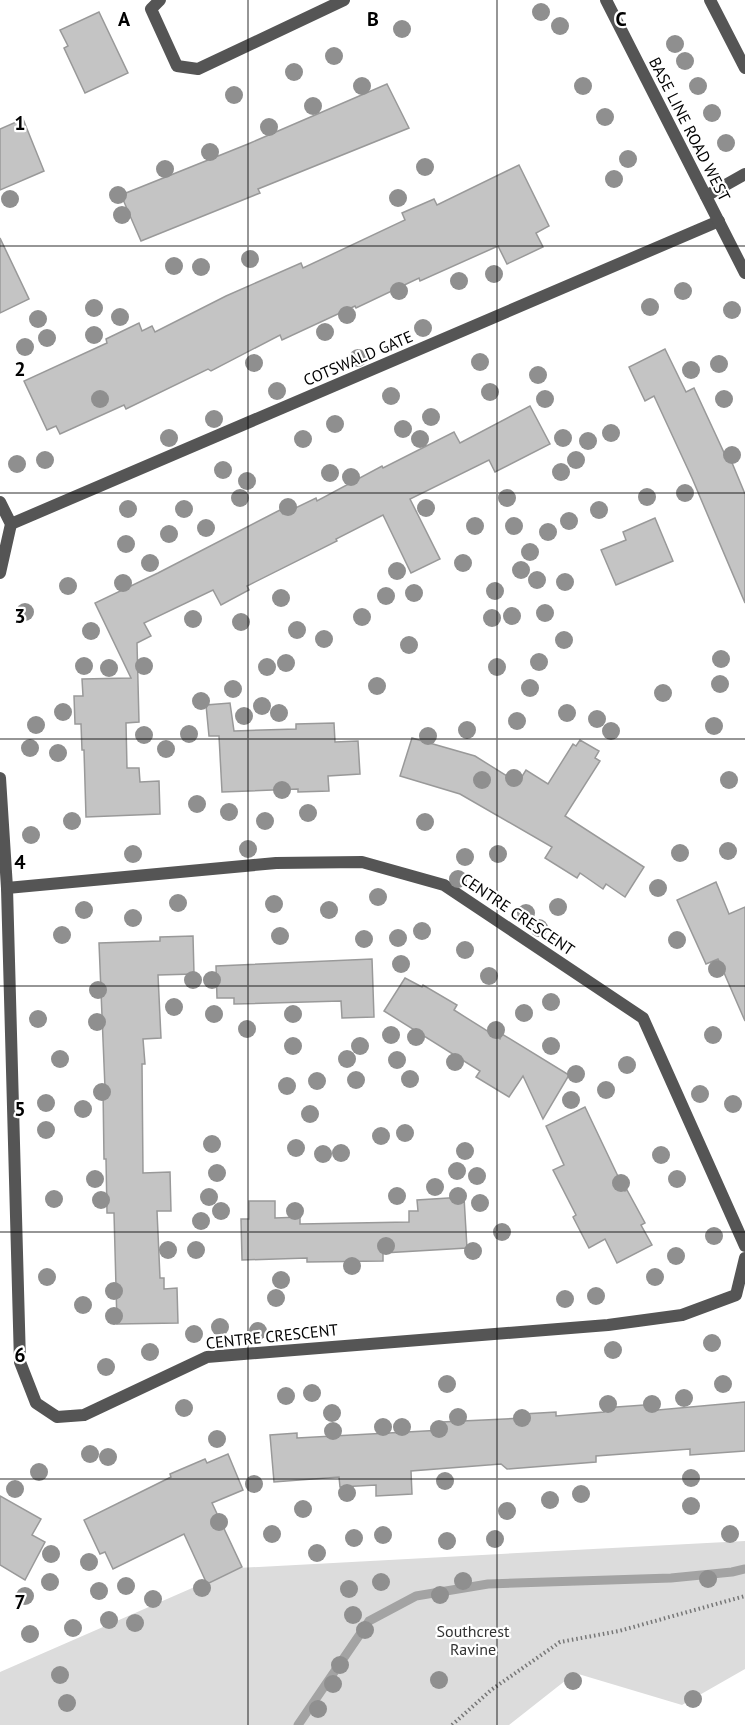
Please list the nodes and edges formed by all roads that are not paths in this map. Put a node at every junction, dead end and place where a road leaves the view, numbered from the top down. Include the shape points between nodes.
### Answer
1 (160, 0) edge
2 (344, 0) edge
3 (606, 0) edge
4 (710, 0) edge
5 (745, 68) edge
6 (745, 174) edge
7 (706, 196) junction
8 (719, 221) junction
9 (745, 273) edge
10 (0, 501) edge
11 (11, 524) junction
12 (0, 573) edge
13 (0, 778) edge
14 (7, 888) junction
15 (745, 1246) edge
16 (745, 1258) edge

1 - 2 street via 151,9 177,66 198,69
3 - 7 street, BASE LINE ROAD WEST
4 - 5 street
6 - 7 street
7 - 8 street, BASE LINE ROAD WEST
8 - 9 street, BASE LINE ROAD WEST
8 - 11 street, COTSWALD GATE
10 - 11 street
11 - 12 street
13 - 14 street
14 - 15 street, CENTRE CRESCENT via 276,863 351,862 444,885 643,1018
14 - 16 street, CENTRE CRESCENT via 20,1362 36,1402 57,1417 84,1415 207,1357 608,1325 682,1315 736,1295

